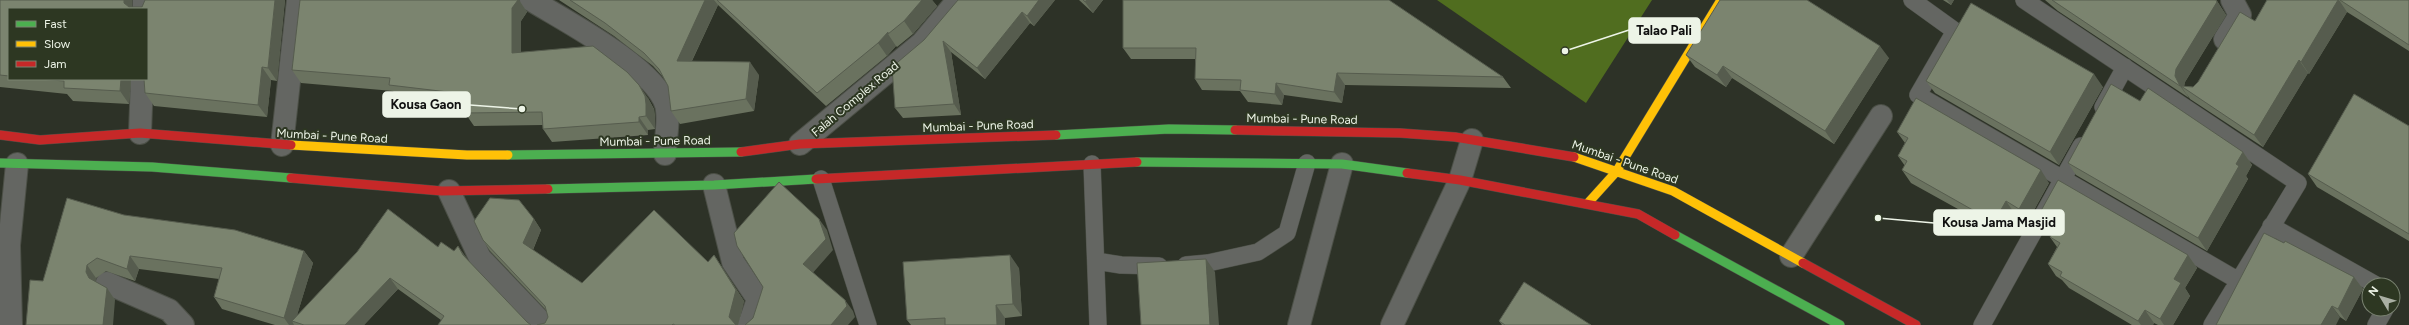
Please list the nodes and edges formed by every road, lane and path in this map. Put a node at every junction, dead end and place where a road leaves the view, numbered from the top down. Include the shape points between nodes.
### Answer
1 (298, 0) edge
2 (531, 0) edge
3 (958, 0) edge
4 (1721, 0) edge
5 (1912, 0) edge
6 (2024, 0) edge
7 (2232, 0) edge
8 (2216, 55) edge
9 (2125, 67) junction
10 (142, 80) edge
11 (1881, 116) dead end
12 (140, 133) junction
13 (0, 135) edge
14 (1472, 140) junction
15 (800, 144) junction
16 (282, 145) junction
17 (665, 154) junction
18 (1307, 163) junction
19 (8, 164) edge
20 (1092, 164) junction
21 (1342, 164) junction
22 (1616, 172) junction
23 (821, 179) junction
24 (2063, 179) junction
25 (1460, 180) junction
26 (714, 185) junction
27 (449, 191) junction
28 (1588, 203) junction
29 (2271, 226) junction
30 (1792, 256) junction
31 (1096, 261) junction
32 (2362, 277) edge
33 (2239, 281) junction
34 (107, 283) dead end
35 (12, 325) edge
36 (183, 325) edge
37 (544, 325) edge
38 (749, 325) edge
39 (868, 325) edge
40 (1098, 325) edge
41 (1299, 325) edge
42 (1392, 325) edge
43 (1840, 325) edge
44 (1916, 325) edge
45 (1982, 325) edge
46 (2212, 325) edge

1 - 16 street
2 - 17 street via 600,42 648,78 661,94 666,106
3 - 15 street, Falah Complex Road via 922,42
4 - 22 main road
5 - 24 lane via 1955,31 1918,95
6 - 9 lane
7 - 8 street via 2240,15
9 - 24 lane
9 - 29 lane via 2298,183
10 - 12 street
11 - 30 street
12 - 13 main road, Mumbai - Pune Road via 40,140
12 - 16 main road, Mumbai - Pune Road
14 - 15 main road, Mumbai - Pune Road via 1400,133 1169,129 1008,138
14 - 22 main road, Mumbai - Pune Road via 1565,154
14 - 25 street
15 - 17 main road, Mumbai - Pune Road via 747,152
16 - 17 main road, Mumbai - Pune Road via 467,155
18 - 20 main road
18 - 21 main road
18 - 31 lane via 1287,233 1258,252 1208,263 1159,266 1121,265
19 - 27 main road via 152,167
19 - 35 street
20 - 23 main road
20 - 31 lane
21 - 25 main road
21 - 41 street
22 - 28 main road
22 - 30 main road, Mumbai - Pune Road via 1673,191
23 - 26 main road
23 - 39 lane
24 - 33 lane
24 - 45 lane
25 - 28 main road
25 - 42 street
26 - 27 main road
26 - 38 street via 733,262 758,299
27 - 37 street via 480,258
28 - 43 main road via 1638,214
29 - 32 lane
29 - 33 lane
30 - 44 main road, Mumbai - Pune Road
31 - 40 lane
33 - 46 lane
34 - 36 street via 169,310

